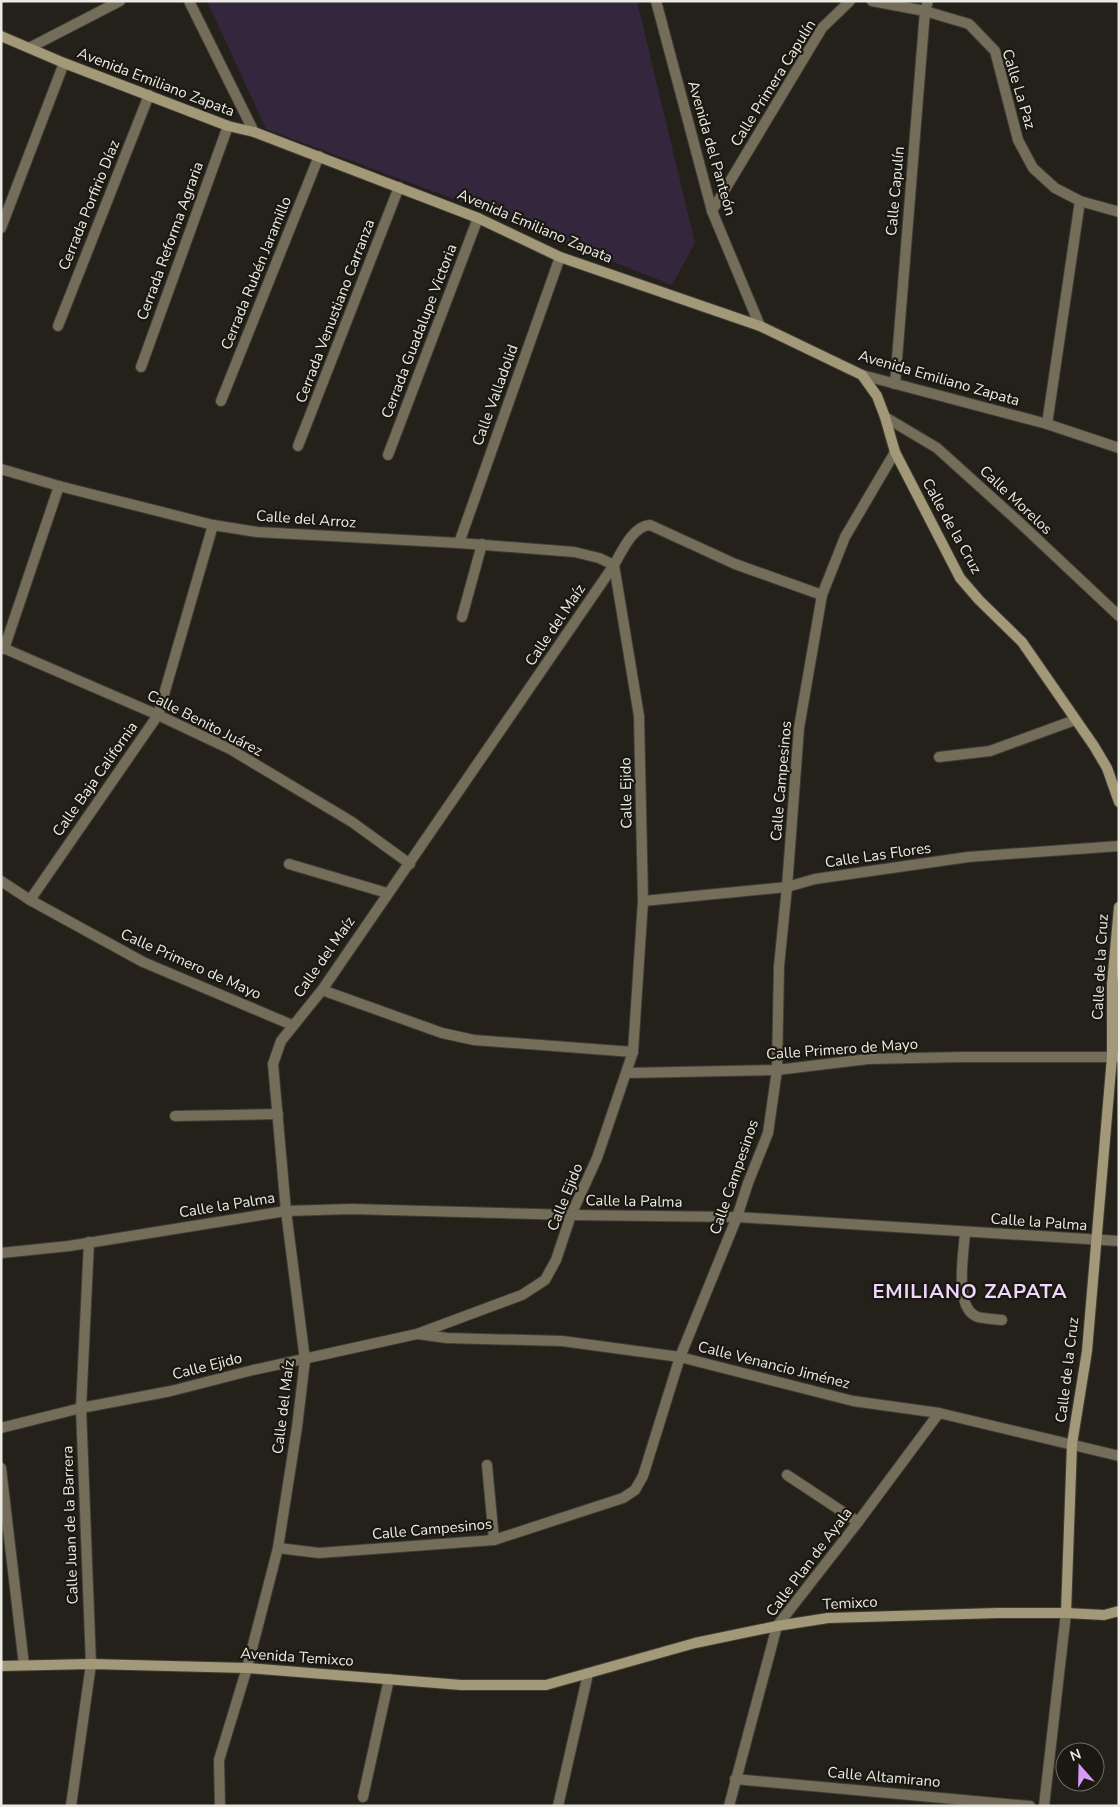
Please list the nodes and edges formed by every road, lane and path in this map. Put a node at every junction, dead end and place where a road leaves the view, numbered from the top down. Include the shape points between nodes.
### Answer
1 (120, 1) edge
2 (189, 1) edge
3 (656, 1) edge
4 (850, 1) edge
5 (872, 1) edge
6 (926, 6) edge
7 (1, 36) edge
8 (29, 48) junction
9 (64, 63) junction
10 (149, 95) junction
11 (228, 126) junction
12 (254, 132) junction
13 (319, 156) junction
14 (399, 187) junction
15 (1080, 202) junction
16 (712, 211) junction
17 (1119, 212) edge
18 (478, 218) junction
19 (1, 228) edge
20 (560, 257) junction
21 (58, 326) dead end
22 (760, 326) junction
23 (141, 367) dead end
24 (862, 375) junction
25 (895, 384) junction
26 (221, 400) dead end
27 (885, 417) junction
28 (1047, 424) junction
29 (298, 446) dead end
30 (1119, 448) edge
31 (895, 452) junction
32 (388, 455) dead end
33 (1, 469) edge
34 (59, 486) junction
35 (213, 525) junction
36 (459, 543) junction
37 (482, 544) junction
38 (614, 565) junction
39 (822, 595) junction
40 (1119, 616) edge
41 (462, 617) dead end
42 (3, 648) edge
43 (158, 715) junction
44 (1075, 720) junction
45 (940, 757) dead end
46 (1119, 802) edge
47 (1119, 846) edge
48 (289, 864) dead end
49 (410, 864) junction
50 (1, 881) edge
51 (787, 887) junction
52 (387, 893) junction
53 (30, 900) junction
54 (643, 901) junction
55 (1119, 907) edge
56 (1116, 983) edge
57 (322, 990) junction
58 (292, 1025) junction
59 (634, 1052) junction
60 (1115, 1057) edge
61 (777, 1070) junction
62 (627, 1073) junction
63 (278, 1114) junction
64 (175, 1116) dead end
65 (286, 1211) junction
66 (571, 1215) junction
67 (737, 1217) junction
68 (965, 1232) junction
69 (1095, 1241) junction
70 (1119, 1241) edge
71 (89, 1242) junction
72 (1, 1253) edge
73 (1002, 1320) dead end
74 (417, 1334) junction
75 (680, 1357) junction
76 (305, 1360) junction
77 (81, 1408) junction
78 (939, 1414) junction
79 (1, 1428) edge
80 (1072, 1444) junction
81 (1119, 1456) edge
82 (487, 1465) dead end
83 (1, 1468) edge
84 (787, 1475) dead end
85 (4, 1513) edge
86 (858, 1522) junction
87 (494, 1540) junction
88 (278, 1548) junction
89 (1119, 1612) edge
90 (1066, 1613) junction
91 (777, 1626) junction
92 (91, 1664) junction
93 (24, 1665) junction
94 (1, 1666) edge
95 (247, 1668) junction
96 (588, 1674) junction
97 (389, 1679) junction
98 (735, 1778) junction
99 (363, 1797) dead end
100 (71, 1806) edge
101 (220, 1806) edge
102 (558, 1806) edge
103 (729, 1806) edge
104 (1030, 1806) edge
105 (1044, 1806) edge

1 - 8 street
2 - 12 street
3 - 16 street, Avenida del Panteón
4 - 16 street, Calle Primera Capulín via 822,28
5 - 6 street, Calle La Paz
6 - 15 street, Calle La Paz via 969,24 995,52 1018,140 1033,168 1055,188
6 - 25 street, Calle Capulín
7 - 8 main road, Avenida Emiliano Zapata
8 - 9 main road, Avenida Emiliano Zapata
9 - 10 main road, Avenida Emiliano Zapata
9 - 19 street
10 - 11 main road, Avenida Emiliano Zapata
10 - 21 street, Cerrada Porfirio Díaz
11 - 12 main road, Avenida Emiliano Zapata
11 - 23 street, Cerrada Reforma Agraria
12 - 13 main road, Avenida Emiliano Zapata
13 - 14 main road, Avenida Emiliano Zapata
13 - 26 street, Cerrada Rubén Jaramillo
14 - 18 main road, Avenida Emiliano Zapata
14 - 29 street, Cerrada Venustiano Carranza
15 - 17 street, Calle La Paz
15 - 28 street
16 - 22 street, Avenida del Panteón
18 - 20 main road, Avenida Emiliano Zapata
18 - 32 street, Cerrada Guadalupe Victoria
20 - 22 main road, Avenida Emiliano Zapata
20 - 36 street, Calle Valladolid
22 - 24 main road, Avenida Emiliano Zapata
24 - 25 street, Avenida Emiliano Zapata
24 - 27 main road, Calle de la Cruz via 877,396
25 - 28 street, Avenida Emiliano Zapata
27 - 31 main road, Calle de la Cruz
27 - 40 street, Calle Morelos via 937,448
28 - 30 street, Avenida Emiliano Zapata
31 - 39 street, Calle Campesinos via 845,537
31 - 44 main road, Calle de la Cruz via 960,578 1022,642
33 - 34 street, Calle del Arroz
34 - 35 street, Calle del Arroz
34 - 42 street
35 - 36 street, Calle del Arroz via 257,532
35 - 43 street, Calle Baja California
36 - 37 street, Calle del Arroz
37 - 38 street, Calle del Arroz via 574,552
37 - 41 street
38 - 39 street, Calle del Maíz via 640,527 650,525 735,564
38 - 49 street, Calle del Maíz
38 - 54 street, Calle Ejido via 639,716
39 - 51 street, Calle Campesinos via 799,728
42 - 43 street, Calle Benito Juárez
43 - 49 street, Calle Benito Juárez via 230,749 352,822
43 - 53 street, Calle Baja California
44 - 45 street via 990,751
44 - 46 main road, Calle de la Cruz via 1107,768
47 - 51 street, Calle Las Flores via 968,857 816,879
48 - 52 street
49 - 52 street, Calle del Maíz
50 - 53 street, Calle Primero de Mayo
51 - 54 street, Calle Las Flores
51 - 61 street, Calle Campesinos via 779,966
52 - 57 street, Calle del Maíz
53 - 58 street, Calle Primero de Mayo via 142,962
54 - 59 street, Calle Ejido
55 - 56 main road, Calle de la Cruz
56 - 60 main road, Calle de la Cruz
57 - 58 street, Calle del Maíz
57 - 59 street via 442,1033 474,1040
58 - 63 street, Calle del Maíz via 281,1041 273,1064
59 - 62 street, Calle Ejido
60 - 61 street, Calle Primero de Mayo via 868,1060
60 - 69 main road, Calle de la Cruz
61 - 62 street, Calle Primero de Mayo
61 - 67 street, Calle Campesinos via 768,1133
62 - 66 street, Calle Ejido via 597,1158
63 - 64 street
63 - 65 street, Calle del Maíz
65 - 66 street, Calle la Palma via 350,1209
65 - 71 street, Calle la Palma
65 - 76 street, Calle del Maíz
66 - 67 street, Calle la Palma
66 - 74 street, Calle Ejido via 556,1260 544,1280 522,1295
67 - 68 street, Calle la Palma
67 - 75 street, Calle Campesinos
68 - 69 street, Calle la Palma
68 - 73 street via 962,1294 968,1309 977,1317
69 - 70 street, Calle la Palma
69 - 80 main road, Calle de la Cruz via 1087,1352
71 - 72 street, Calle la Palma
71 - 77 street, Calle Juan de la Barrera
74 - 75 street, Calle Venancio Jiménez via 447,1338 562,1341
74 - 76 street, Calle Ejido
75 - 78 street, Calle Venancio Jiménez via 853,1401
75 - 87 street, Calle Campesinos via 643,1476 635,1490 623,1498
76 - 77 street, Calle Ejido
76 - 88 street, Calle del Maíz
77 - 79 street, Calle Ejido
77 - 92 street, Calle Juan de la Barrera
78 - 80 street, Calle Venancio Jiménez
78 - 86 street, Calle Plan de Ayala
80 - 81 street, Calle Venancio Jiménez
80 - 90 main road, Calle de la Cruz
82 - 87 street
83 - 85 street
84 - 86 street
85 - 93 street
86 - 91 street, Calle Plan de Ayala
87 - 88 street, Calle Campesinos via 319,1553
88 - 95 street, Calle del Maíz
89 - 90 main road, Temixco via 1104,1615
90 - 91 main road, Temixco via 828,1618
90 - 105 street, Calle de la Cruz
91 - 96 main road, Temixco via 695,1642
91 - 98 street, Calle Plan de Ayala
92 - 93 main road, Avenida Temixco
92 - 95 main road, Avenida Temixco
92 - 100 street, Calle Juan de la Barrera
93 - 94 main road, Avenida Temixco
95 - 97 main road, Avenida Temixco
95 - 101 street, Calle del Maíz via 219,1760
96 - 97 main road, Avenida Temixco via 546,1685 508,1686 461,1686
96 - 102 street
97 - 99 street
98 - 103 street, Calle Plan de Ayala
98 - 104 street, Calle Altamirano

